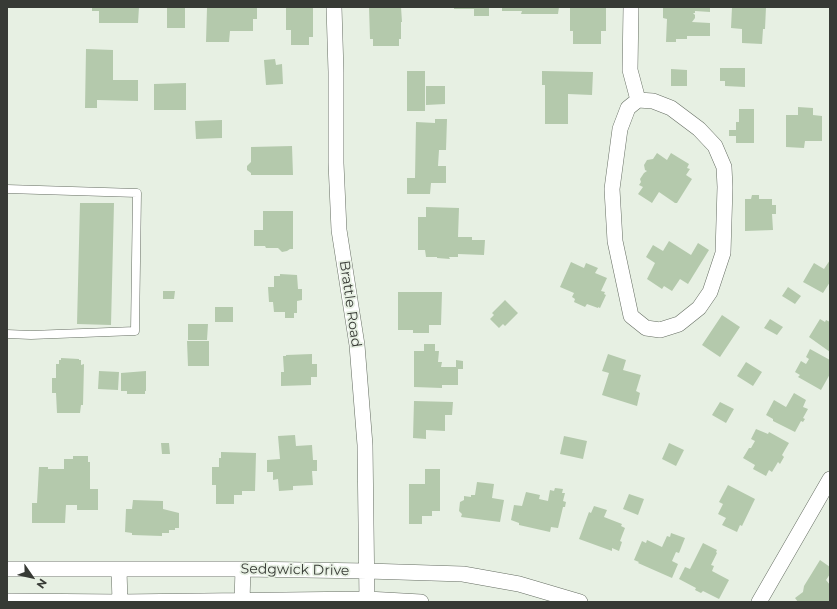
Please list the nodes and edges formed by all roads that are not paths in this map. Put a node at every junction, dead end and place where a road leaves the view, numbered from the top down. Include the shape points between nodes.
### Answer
1 (334, 7) edge
2 (632, 7) edge
3 (638, 100) junction
4 (7, 189) edge
5 (7, 334) edge
6 (830, 479) edge
7 (7, 569) edge
8 (243, 569) junction
9 (119, 570) junction
10 (367, 571) junction
11 (540, 596) edge
12 (7, 601) edge
13 (242, 601) junction
14 (367, 601) edge
15 (120, 602) edge
16 (421, 602) edge
17 (580, 602) edge
18 (759, 602) edge

1 - 10 street, Brattle Road via 339,230 357,345 365,438
2 - 3 street via 630,70
3 - 3 street via 628,108 620,128 612,189 615,241 631,316 646,328 660,330 679,324 699,308 710,292 723,253 726,187 724,167 714,146 699,129 671,108 653,101
4 - 5 lane via 137,193 135,331
6 - 18 street
7 - 9 street, Sedgwick Drive
8 - 9 street, Sedgwick Drive
8 - 10 street, Sedgwick Drive
8 - 13 street
9 - 15 street
10 - 11 street, Sedgwick Drive via 463,574 519,584
10 - 14 street, Brattle Road
11 - 17 street, Sedgwick Drive
12 - 15 street, Sedgwick Drive
13 - 14 street, Sedgwick Drive
13 - 15 street, Sedgwick Drive
14 - 16 street, Sedgwick Drive

